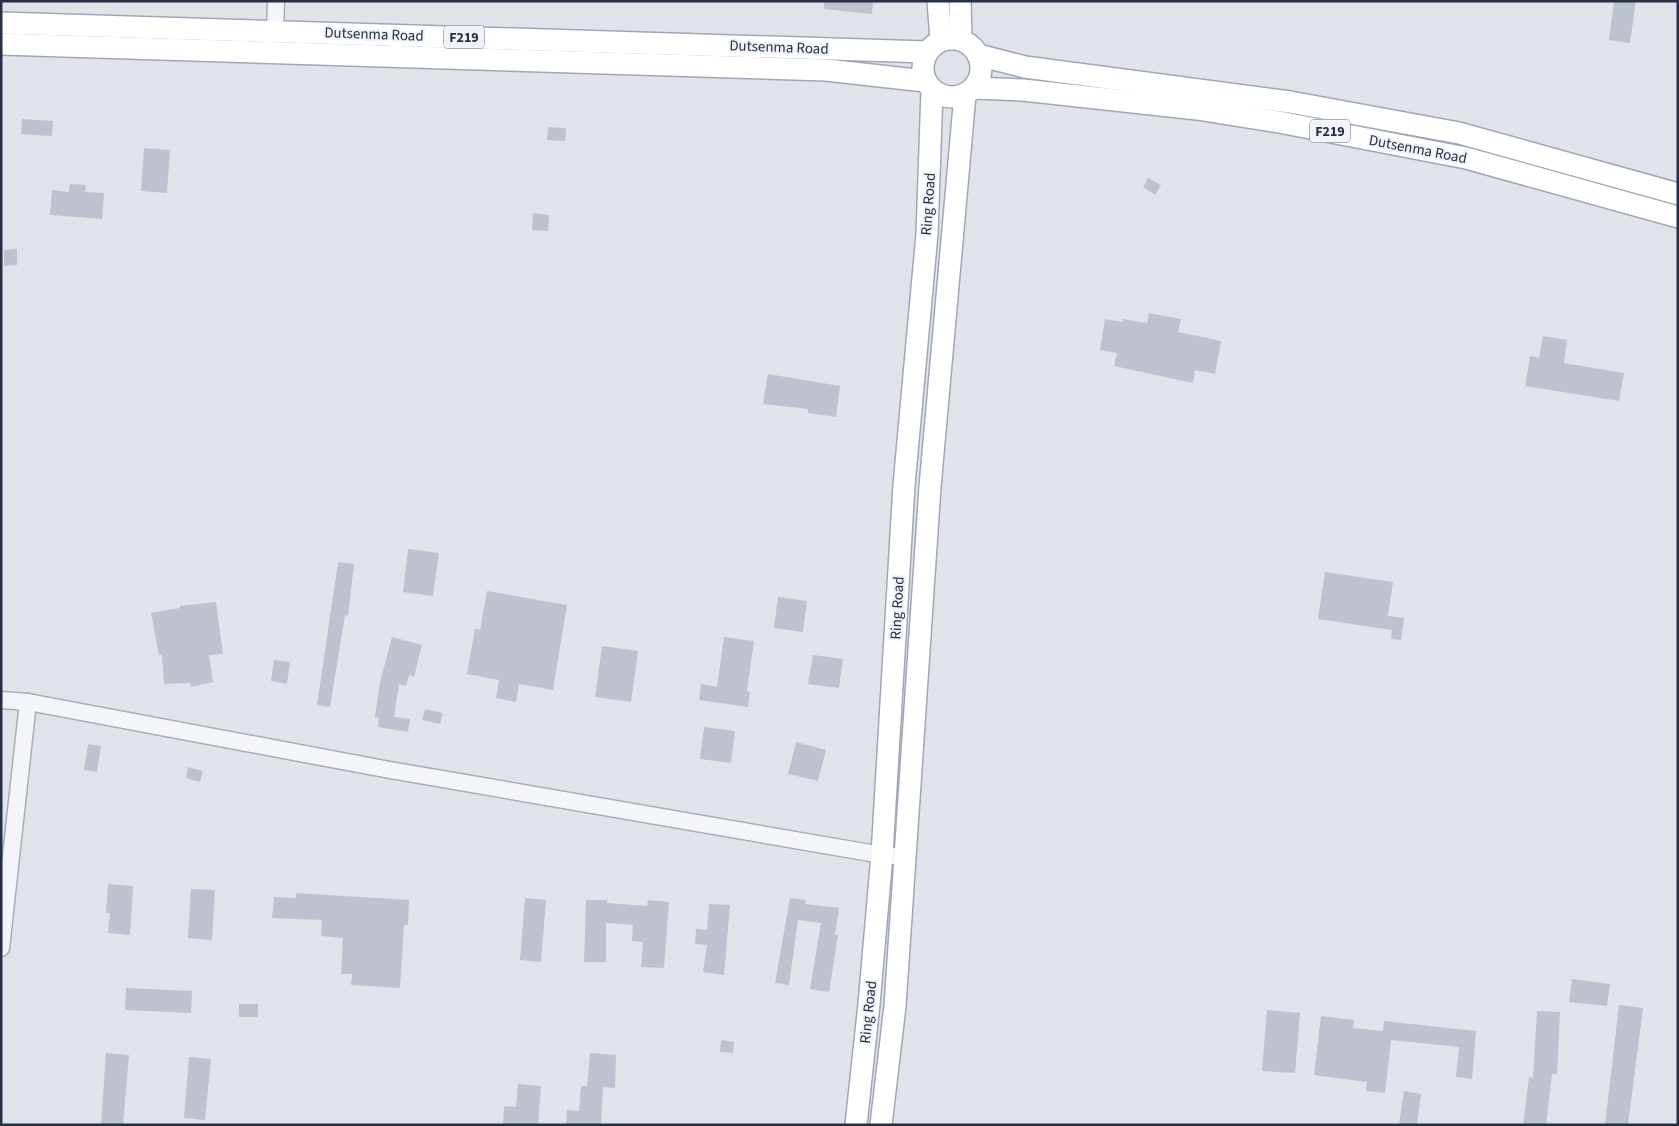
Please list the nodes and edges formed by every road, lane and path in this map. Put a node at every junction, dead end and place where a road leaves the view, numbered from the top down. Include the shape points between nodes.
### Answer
1 (276, 1) edge
2 (938, 1) edge
3 (960, 1) edge
4 (1, 23) edge
5 (275, 31) junction
6 (1, 44) edge
7 (943, 44) junction
8 (978, 55) junction
9 (928, 86) junction
10 (969, 91) junction
11 (1678, 194) edge
12 (1678, 217) edge
13 (1, 700) edge
14 (28, 702) junction
15 (882, 855) junction
16 (906, 857) junction
17 (1, 948) edge
18 (856, 1125) edge
19 (881, 1125) edge

1 - 5 street
2 - 7 main road
3 - 7 main road
4 - 5 main road, Dutsenma Road / F219
5 - 7 main road, Dutsenma Road / F219
6 - 9 main road, Dutsenma Road / F219 via 826,70
7 - 8 main road, F219 via 971,46
7 - 9 main road via 923,61
8 - 10 main road via 980,78
8 - 11 main road, Dutsenma Road / F219 via 1025,67 1290,102 1459,133
9 - 10 main road, F219 via 942,96 954,98
9 - 15 main road, Ring Road via 927,234 904,485
10 - 12 main road, Dutsenma Road / F219 via 1042,92 1197,109 1279,122 1466,158
10 - 16 main road via 930,487
13 - 14 street
14 - 15 street via 390,770
14 - 17 street
15 - 16 street
15 - 18 main road, Ring Road
16 - 19 main road via 895,1006

